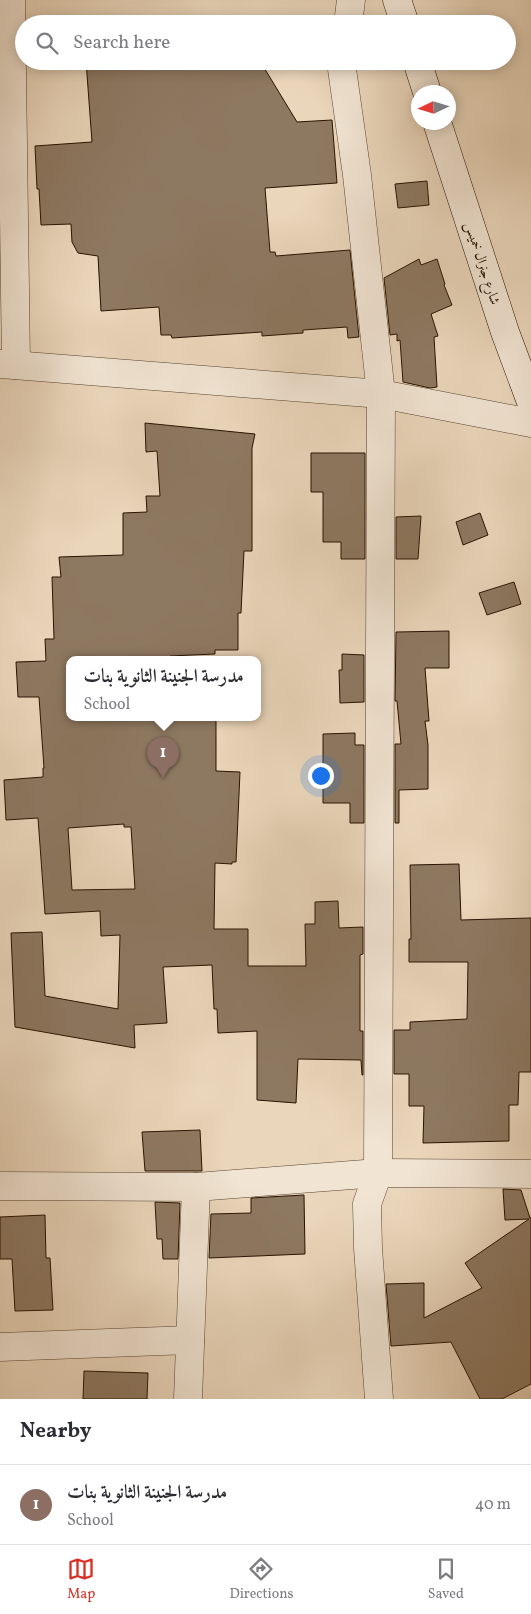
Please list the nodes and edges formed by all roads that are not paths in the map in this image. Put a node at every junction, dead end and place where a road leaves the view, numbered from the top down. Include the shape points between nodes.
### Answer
1 (11, 0) edge
2 (351, 0) edge
3 (397, 0) edge
4 (349, 15) edge
5 (402, 15) edge
6 (342, 70) edge
7 (420, 70) edge
8 (425, 85) edge
9 (440, 130) edge
10 (8, 365) edge
11 (381, 394) junction
12 (531, 402) edge
13 (531, 423) edge
14 (378, 1173) junction
15 (531, 1174) edge
16 (0, 1186) edge
17 (196, 1187) junction
18 (190, 1340) junction
19 (0, 1347) edge
20 (188, 1399) edge
21 (379, 1399) edge

1 - 10 street
2 - 4 street
3 - 5 street
6 - 11 street
7 - 8 street
9 - 12 street, شارع جنرال خميس
10 - 11 street
11 - 13 street
11 - 14 street
14 - 15 street
14 - 17 street
14 - 21 street via 367,1204
16 - 17 street
17 - 18 street
18 - 19 street
18 - 20 street

